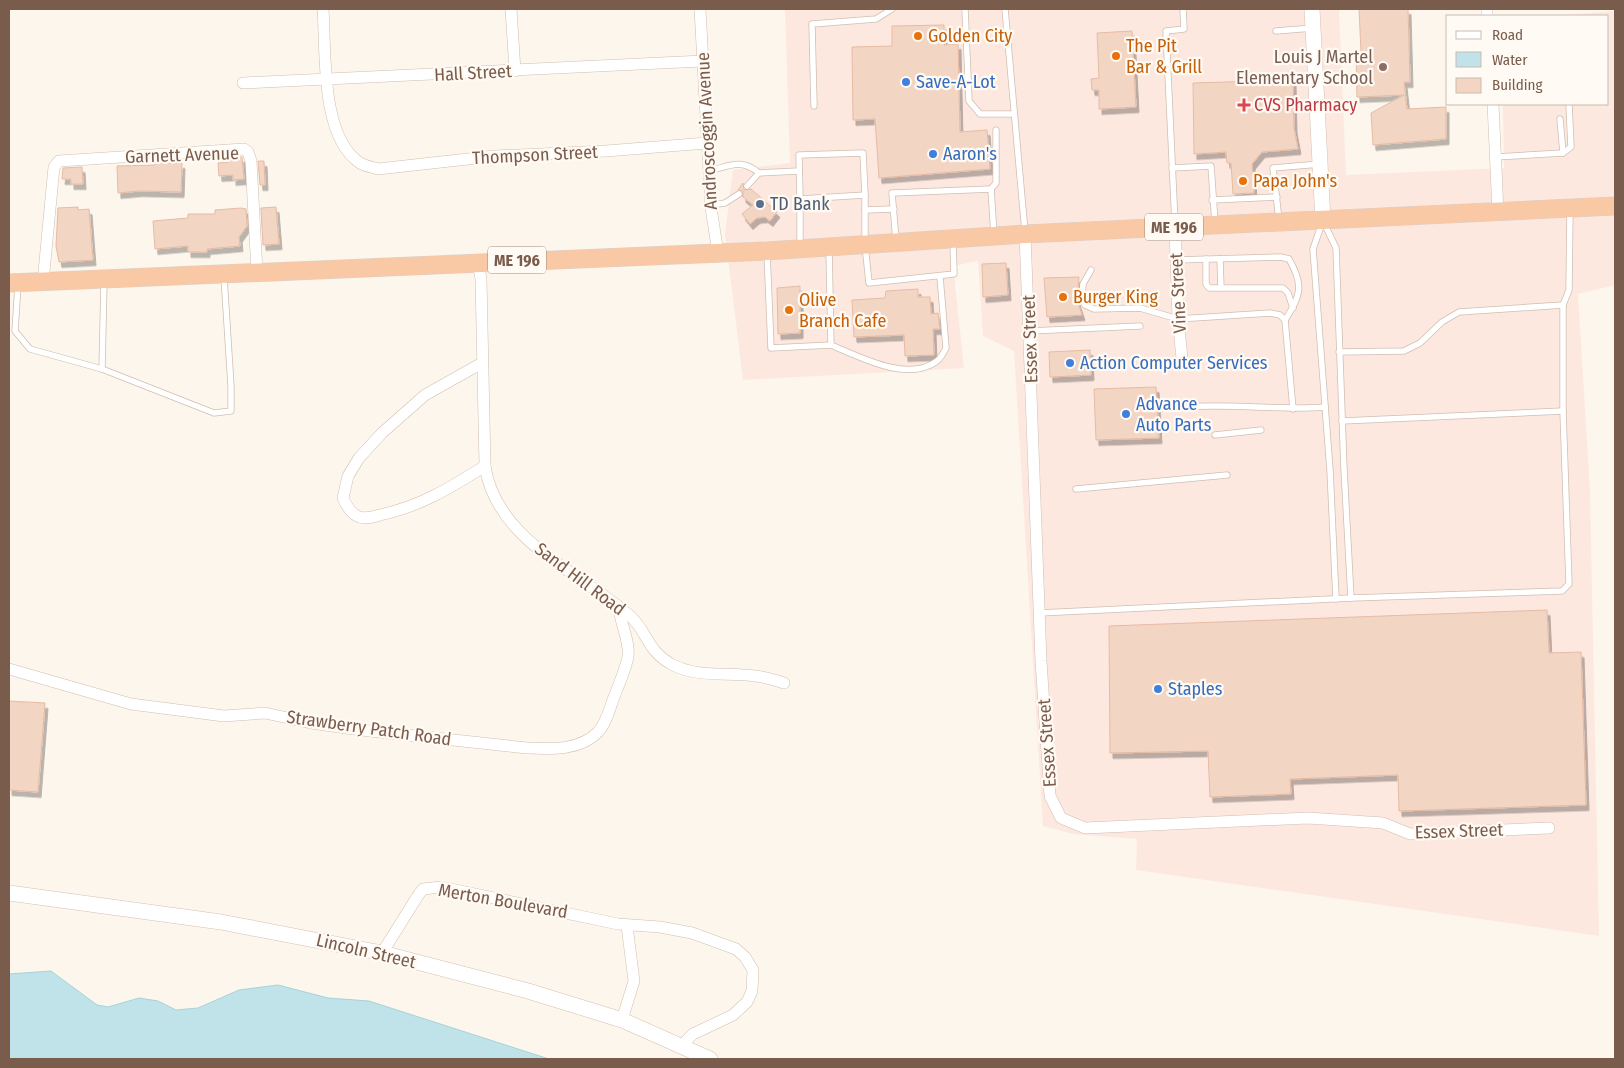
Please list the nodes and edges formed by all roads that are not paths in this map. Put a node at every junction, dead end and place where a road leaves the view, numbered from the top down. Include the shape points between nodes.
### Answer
1 (323, 9) edge
2 (511, 9) edge
3 (700, 9) edge
4 (892, 9) edge
5 (965, 9) edge
6 (1005, 9) edge
7 (1183, 9) edge
8 (1312, 9) edge
9 (1313, 28) junction
10 (1276, 31) dead end
11 (703, 61) junction
12 (515, 70) junction
13 (326, 80) junction
14 (243, 83) dead end
15 (1492, 105) edge
16 (1569, 105) edge
17 (814, 106) dead end
18 (1014, 114) junction
19 (1560, 119) dead end
20 (996, 130) dead end
21 (707, 142) junction
22 (1563, 153) junction
23 (1495, 156) junction
24 (1320, 164) junction
25 (1172, 168) junction
26 (709, 171) junction
27 (799, 171) junction
28 (759, 173) junction
29 (747, 186) dead end
30 (990, 189) junction
31 (739, 194) dead end
32 (865, 195) junction
33 (1277, 198) junction
34 (800, 199) junction
35 (1212, 200) junction
36 (711, 205) junction
37 (1615, 206) edge
38 (1570, 208) junction
39 (894, 209) junction
40 (865, 210) junction
41 (1498, 212) junction
42 (1323, 221) junction
43 (1280, 223) junction
44 (1215, 225) junction
45 (1175, 227) junction
46 (1025, 234) junction
47 (994, 237) junction
48 (953, 240) junction
49 (896, 244) junction
50 (865, 245) junction
51 (800, 248) junction
52 (829, 248) junction
53 (767, 251) junction
54 (718, 253) junction
55 (1206, 259) junction
56 (1220, 259) junction
57 (1176, 260) junction
58 (478, 262) junction
59 (1091, 270) dead end
60 (224, 272) junction
61 (257, 272) junction
62 (940, 277) junction
63 (104, 279) junction
64 (42, 282) junction
65 (13, 283) edge
66 (1222, 288) junction
67 (1563, 305) junction
68 (1293, 308) junction
69 (1178, 320) junction
70 (1285, 320) junction
71 (1140, 326) dead end
72 (1030, 331) junction
73 (830, 345) junction
74 (1340, 352) junction
75 (1182, 358) dead end
76 (482, 363) junction
77 (102, 370) junction
78 (1325, 407) junction
79 (1186, 408) dead end
80 (1293, 409) junction
81 (1563, 411) junction
82 (1342, 421) junction
83 (1261, 430) dead end
84 (1215, 435) dead end
85 (485, 466) junction
86 (1344, 469) junction
87 (1330, 470) junction
88 (1227, 475) dead end
89 (1076, 489) dead end
90 (1351, 598) junction
91 (1336, 599) junction
92 (619, 607) junction
93 (1040, 613) junction
94 (9, 669) edge
95 (784, 683) dead end
96 (1549, 828) dead end
97 (9, 893) edge
98 (627, 926) junction
99 (382, 953) junction
100 (622, 1020) junction
101 (681, 1046) junction
102 (710, 1059) edge

1 - 13 street
2 - 12 street
3 - 11 street, Androscoggin Avenue
4 - 17 lane via 876,19 812,24
5 - 18 lane via 968,101 980,114
6 - 18 lane
7 - 25 lane via 1184,29 1166,31
8 - 9 main road
9 - 10 lane
9 - 24 main road
11 - 12 street, Hall Street
11 - 21 street, Androscoggin Avenue
12 - 13 street, Hall Street
13 - 14 street, Hall Street
13 - 21 street, Thompson Street via 332,116 343,143 364,165 378,168 495,156
15 - 23 street
16 - 22 lane via 1571,147
18 - 46 lane
19 - 22 lane
20 - 30 lane via 996,183
21 - 26 street, Androscoggin Avenue
22 - 23 lane
23 - 41 street
24 - 33 lane via 1273,168
24 - 42 main road
25 - 35 lane via 1211,166
25 - 45 lane
26 - 28 lane via 740,163
26 - 36 street, Androscoggin Avenue
27 - 28 lane
27 - 32 lane via 799,155 863,153
27 - 34 lane
28 - 29 lane
30 - 39 lane via 892,193
30 - 47 lane
31 - 36 lane via 725,203
32 - 34 lane
32 - 40 lane
33 - 35 lane
33 - 43 lane
34 - 51 lane
35 - 44 lane
36 - 54 street, Androscoggin Avenue
37 - 38 highway, ME 196
38 - 41 highway, ME 196
38 - 67 lane via 1569,290
39 - 40 lane
39 - 49 lane
40 - 50 lane
41 - 42 highway, ME 196
42 - 43 highway, ME 196
42 - 74 lane via 1336,248
42 - 78 lane via 1313,249
43 - 44 highway, ME 196
44 - 45 highway, ME 196
45 - 46 highway, ME 196
45 - 57 street, Vine Street
46 - 47 highway, ME 196
46 - 72 street, Essex Street
47 - 48 highway, ME 196
48 - 49 highway, ME 196
48 - 62 lane via 954,274
49 - 50 highway, ME 196
50 - 52 highway, ME 196
50 - 62 lane via 869,283
51 - 52 highway, ME 196
51 - 53 highway, ME 196
52 - 73 lane
53 - 54 highway, ME 196
53 - 73 lane via 771,348
54 - 58 highway, ME 196
55 - 56 lane
55 - 57 lane
55 - 66 lane via 1206,284 1209,288
56 - 66 lane
56 - 68 lane via 1288,259 1296,272 1298,285 1297,302
57 - 69 street, Vine Street
58 - 61 highway, ME 196
58 - 76 street, Sand Hill Road
59 - 69 lane via 1082,284 1085,305 1094,309 1140,308
60 - 61 highway, ME 196
60 - 63 highway, ME 196
60 - 77 lane via 231,411 214,413
61 - 64 street, Garnett Avenue via 250,161 244,149 63,159 54,167
62 - 73 lane via 946,348 938,361 919,368 892,369
63 - 64 highway, ME 196
63 - 77 lane
64 - 65 highway, ME 196
65 - 77 lane via 15,331 30,349
66 - 68 lane via 1283,288
67 - 74 lane via 1459,312 1442,322 1420,343 1404,351
67 - 81 lane
68 - 70 lane
69 - 70 lane via 1270,313
69 - 75 street, Vine Street
70 - 80 lane
71 - 72 lane
72 - 93 street, Essex Street
74 - 82 lane
76 - 85 street, Sand Hill Road
76 - 85 street via 425,395 382,433 359,458 348,476 343,498 358,517 404,510 436,497
78 - 80 lane
78 - 87 lane
79 - 80 lane via 1213,405
81 - 82 lane
81 - 90 lane via 1569,584 1562,591
82 - 86 lane
83 - 84 lane
85 - 92 street, Sand Hill Road via 493,495 525,537
86 - 87 lane
86 - 90 lane
87 - 91 lane
88 - 89 lane
90 - 91 lane
91 - 93 lane
92 - 94 street, Strawberry Patch Road via 629,648 611,709 598,732 587,740 552,748 361,730 265,713 224,716 170,710 131,704
92 - 95 street, Sand Hill Road via 633,619 656,654 674,666 707,674 754,676
93 - 96 street, Essex Street via 1050,796 1061,818 1085,828 1308,818 1383,823 1410,834
97 - 99 main road, Lincoln Street via 221,922
98 - 99 street, Merton Boulevard via 435,887 423,889
98 - 100 street via 634,981
98 - 101 street, Merton Boulevard via 660,927 703,936 736,949 753,970 752,991 742,1009 692,1034
99 - 100 main road, Lincoln Street via 528,991
100 - 101 main road, Lincoln Street
101 - 102 main road, Lincoln Street

